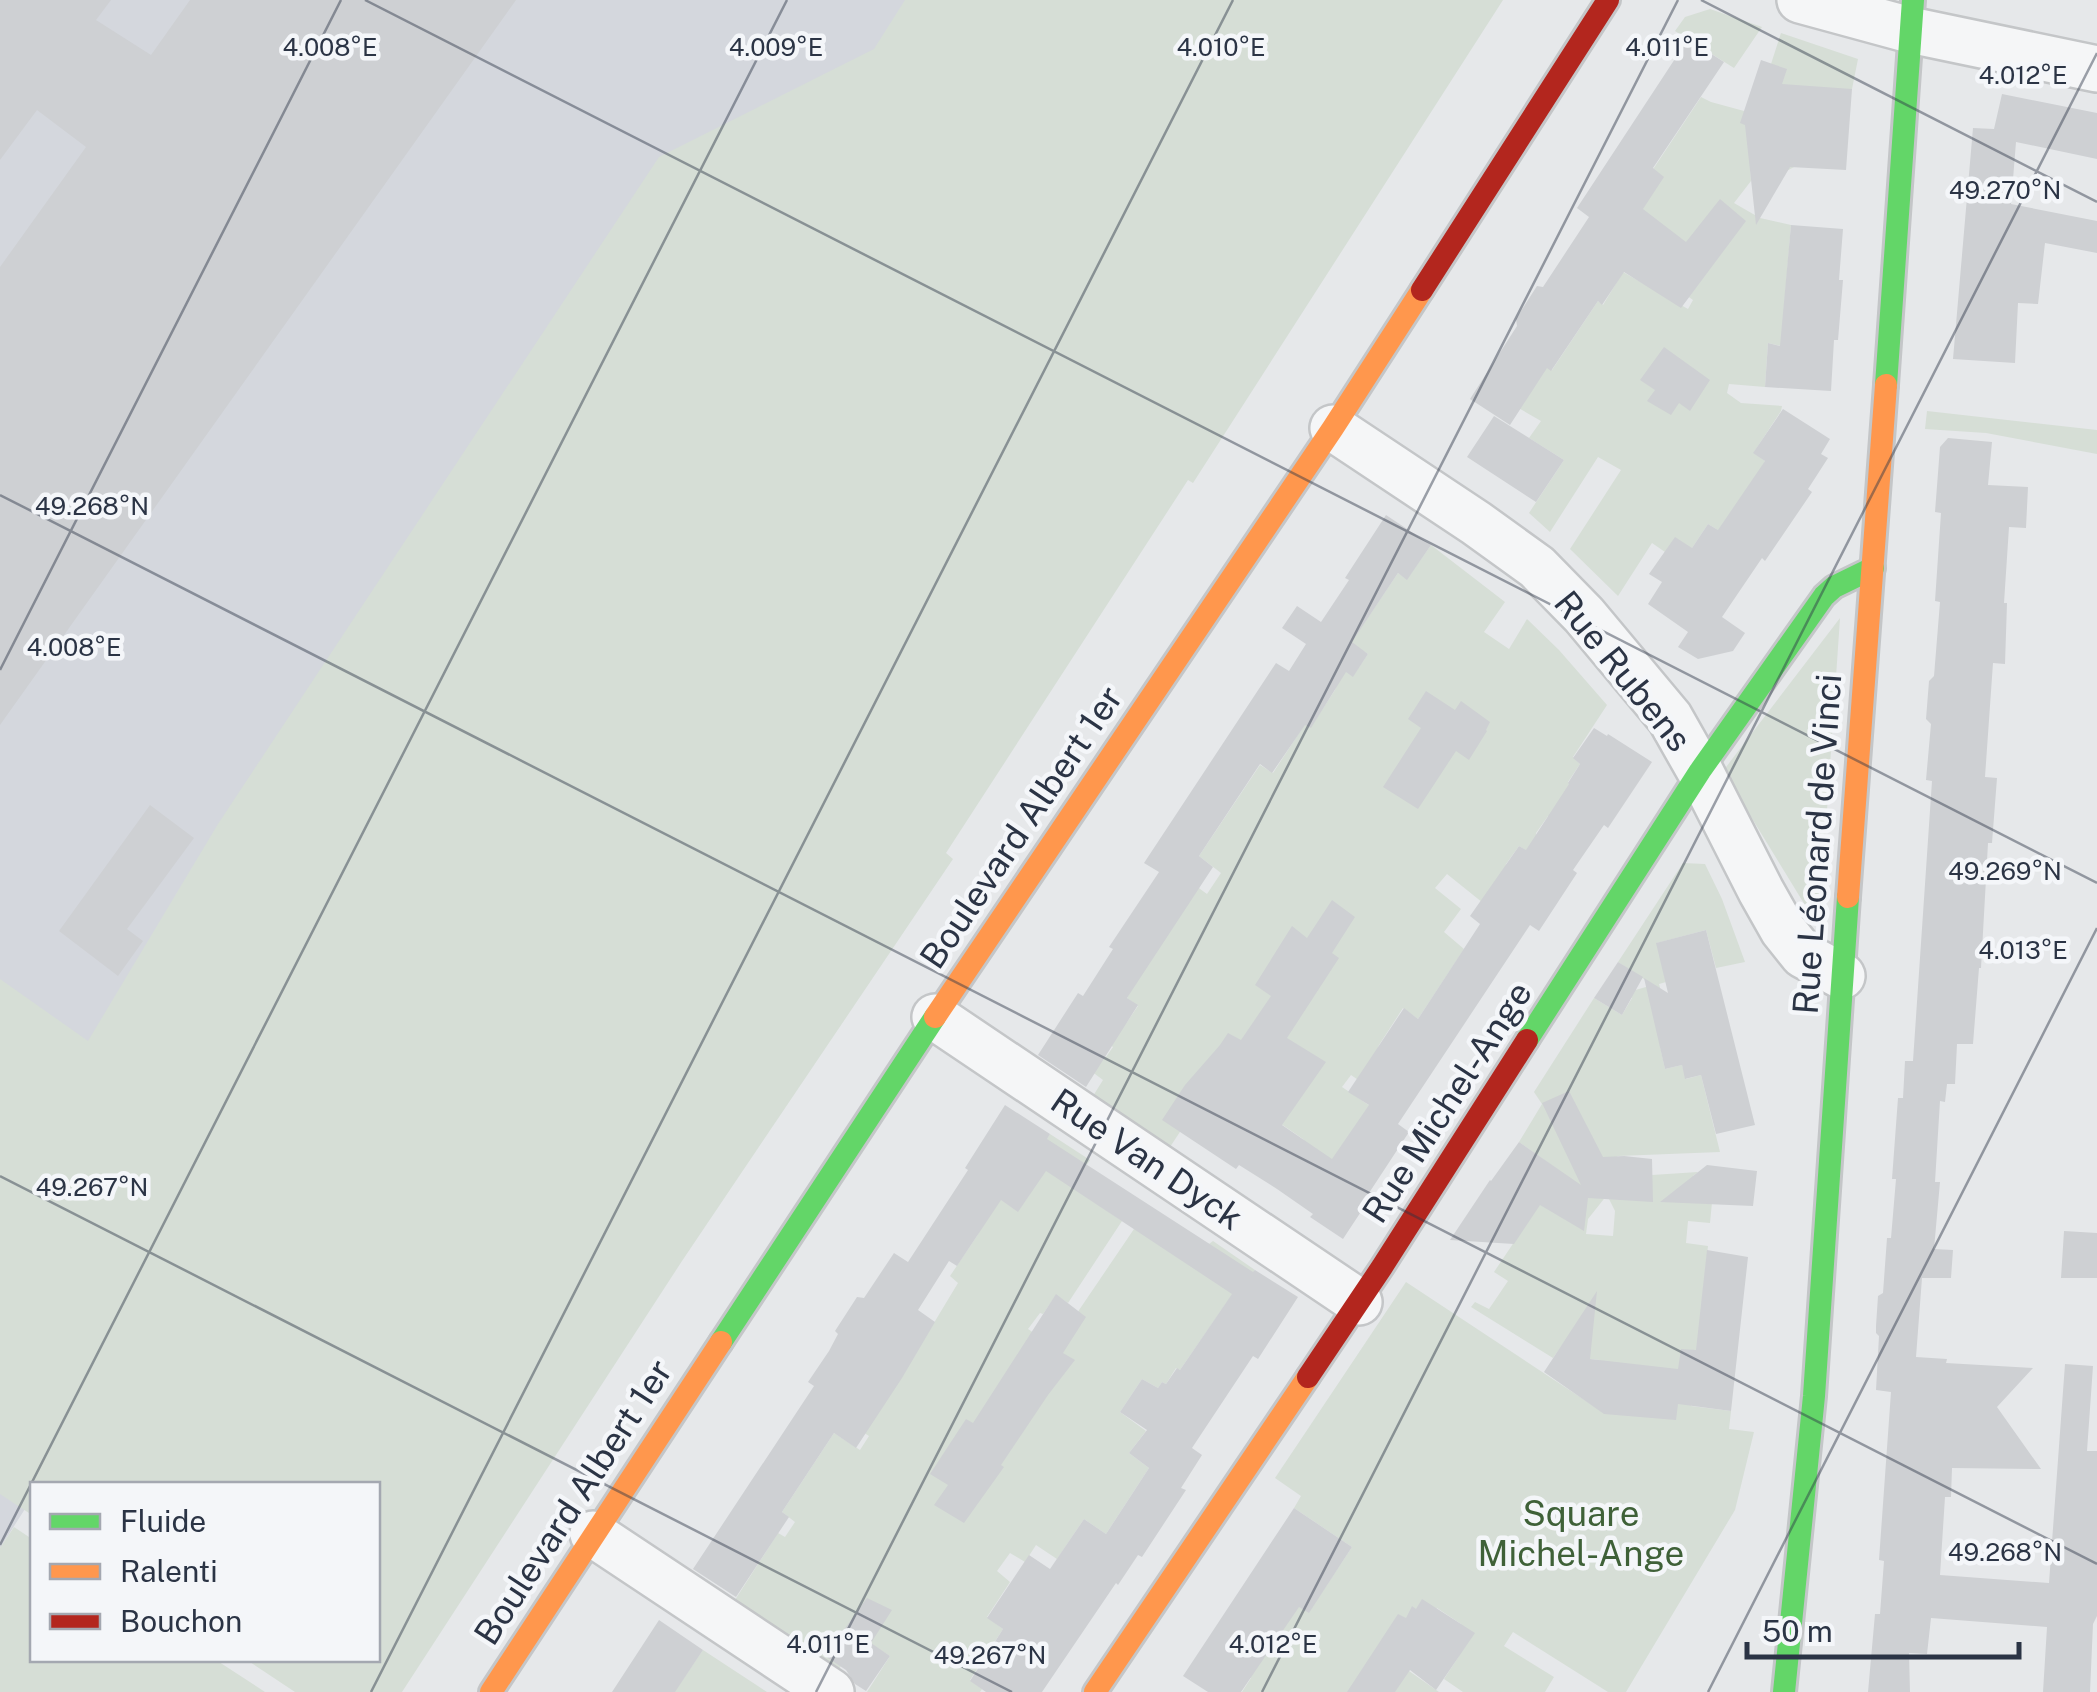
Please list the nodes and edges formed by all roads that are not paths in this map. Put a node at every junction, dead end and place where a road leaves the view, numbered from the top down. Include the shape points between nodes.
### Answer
1 (1608, 0) edge
2 (1800, 0) edge
3 (1912, 15) edge
4 (2097, 68) edge
5 (1333, 428) junction
6 (1874, 568) junction
7 (1700, 770) junction
8 (1842, 976) junction
9 (935, 1017) junction
10 (1359, 1302) junction
11 (593, 1534) junction
12 (491, 1692) edge
13 (831, 1692) edge
14 (1095, 1692) edge
15 (1784, 1692) edge

1 - 5 street, Boulevard Albert 1er
2 - 3 street
3 - 4 street
3 - 6 street, Rue Léonard de Vinci
5 - 7 street, Rue Rubens via 1536,567 1670,718
5 - 9 street, Boulevard Albert 1er
6 - 7 street, Rue Michel-Ange via 1824,596
6 - 8 street, Rue Léonard de Vinci
7 - 8 street, Rue Rubens via 1783,930 1803,955
7 - 10 street, Rue Michel-Ange
8 - 15 street, Rue Léonard de Vinci via 1814,1396
9 - 10 street, Rue Van Dyck
9 - 11 street, Boulevard Albert 1er
10 - 14 street, Rue Michel-Ange
11 - 12 street, Boulevard Albert 1er
11 - 13 street

